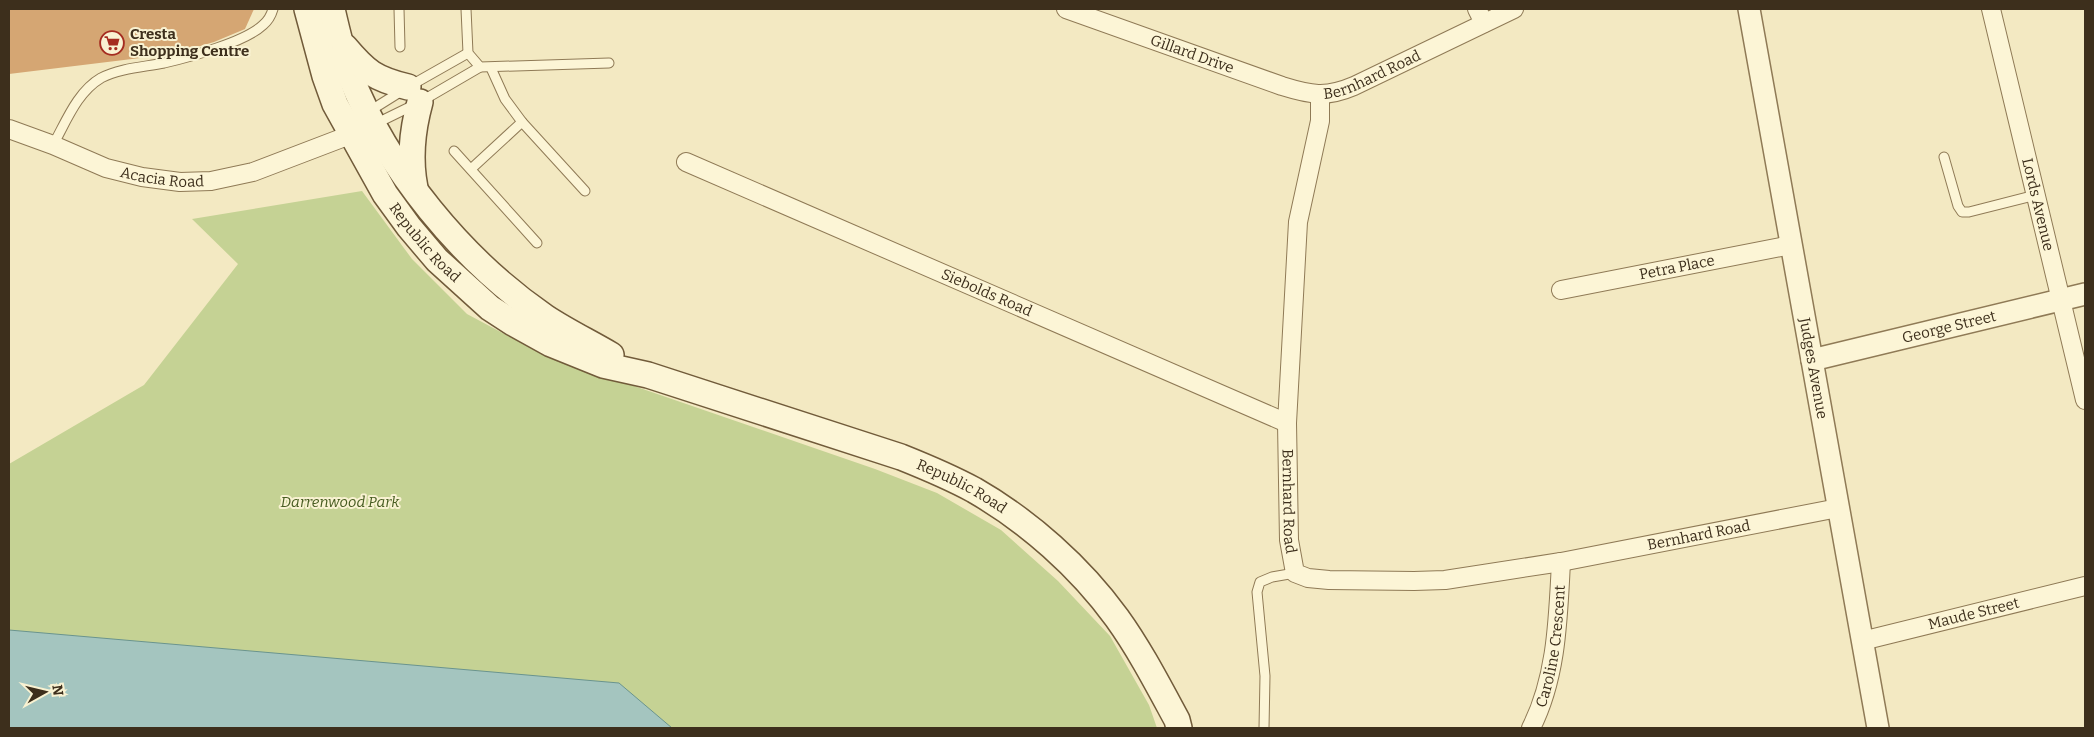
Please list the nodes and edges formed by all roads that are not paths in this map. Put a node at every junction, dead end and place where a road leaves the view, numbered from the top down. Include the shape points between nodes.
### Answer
1 (272, 9) edge
2 (307, 9) edge
3 (332, 9) edge
4 (399, 9) edge
5 (466, 9) edge
6 (1066, 9) edge
7 (1514, 9) edge
8 (1749, 9) edge
9 (1991, 9) edge
10 (1480, 16) edge
11 (340, 41) junction
12 (400, 47) dead end
13 (468, 54) junction
14 (609, 63) dead end
15 (480, 67) junction
16 (491, 68) junction
17 (414, 94) junction
18 (1320, 95) junction
19 (371, 119) junction
20 (522, 122) junction
21 (9, 129) edge
22 (348, 130) junction
23 (53, 145) junction
24 (454, 151) dead end
25 (1944, 157) dead end
26 (686, 162) dead end
27 (470, 169) junction
28 (415, 188) junction
29 (585, 191) dead end
30 (2036, 195) junction
31 (536, 243) dead end
32 (1791, 245) junction
33 (1561, 290) dead end
34 (2085, 294) edge
35 (2062, 300) junction
36 (1812, 360) junction
37 (648, 375) junction
38 (2085, 400) edge
39 (1286, 423) junction
40 (1838, 508) junction
41 (1561, 562) junction
42 (1295, 572) junction
43 (2085, 586) edge
44 (1862, 641) junction
45 (1179, 728) edge
46 (1264, 728) edge
47 (1531, 728) edge
48 (1878, 728) edge

1 - 23 lane via 266,22 248,35 194,54 101,78 78,99
2 - 22 main road, Republic Road via 325,76
3 - 11 main road, Republic Road
4 - 12 lane
5 - 13 lane
6 - 18 street, Gillard Drive via 1282,86
7 - 10 street, Bernhard Road
8 - 32 street, Judges Avenue
9 - 30 street, Lords Avenue
10 - 18 street, Bernhard Road via 1345,90
11 - 17 main road via 360,65 378,78
11 - 19 main road, Republic Road via 349,73
13 - 15 lane
13 - 17 lane
14 - 16 lane
15 - 16 lane
15 - 17 lane
16 - 20 lane via 505,99
17 - 19 lane, Acacia Road
17 - 19 lane, Acacia Road
17 - 28 main road via 411,149
18 - 39 street, Bernhard Road via 1320,121 1298,222
19 - 22 street, Acacia Road
19 - 28 main road, Republic Road via 386,148
20 - 27 lane
20 - 29 lane
21 - 23 street, Acacia Road
22 - 23 street, Acacia Road via 278,164 211,181 180,182 142,177 106,168
22 - 37 main road, Republic Road via 385,194 409,227 437,260 490,308 551,344 603,365
24 - 27 lane
25 - 30 lane via 1962,212
26 - 39 street, Siebolds Road
27 - 31 lane
28 - 37 main road, Republic Road via 474,259 507,288 546,318
30 - 35 street, Lords Avenue
32 - 33 street, Petra Place
32 - 36 street, Judges Avenue
34 - 35 street, George Street
35 - 36 street, George Street
35 - 38 street, Lords Avenue
36 - 40 street, Judges Avenue
37 - 45 main road, Republic Road via 901,457 974,491 1020,521 1060,555 1116,618 1146,662
39 - 42 street, Bernhard Road via 1288,540
40 - 41 street, Bernhard Road
40 - 44 street, Judges Avenue
41 - 42 street, Bernhard Road via 1414,581 1315,579
41 - 47 street, Caroline Crescent via 1554,654 1547,685
42 - 46 lane via 1265,580 1258,586 1265,676
43 - 44 street, Maude Street
44 - 48 street, Judges Avenue

